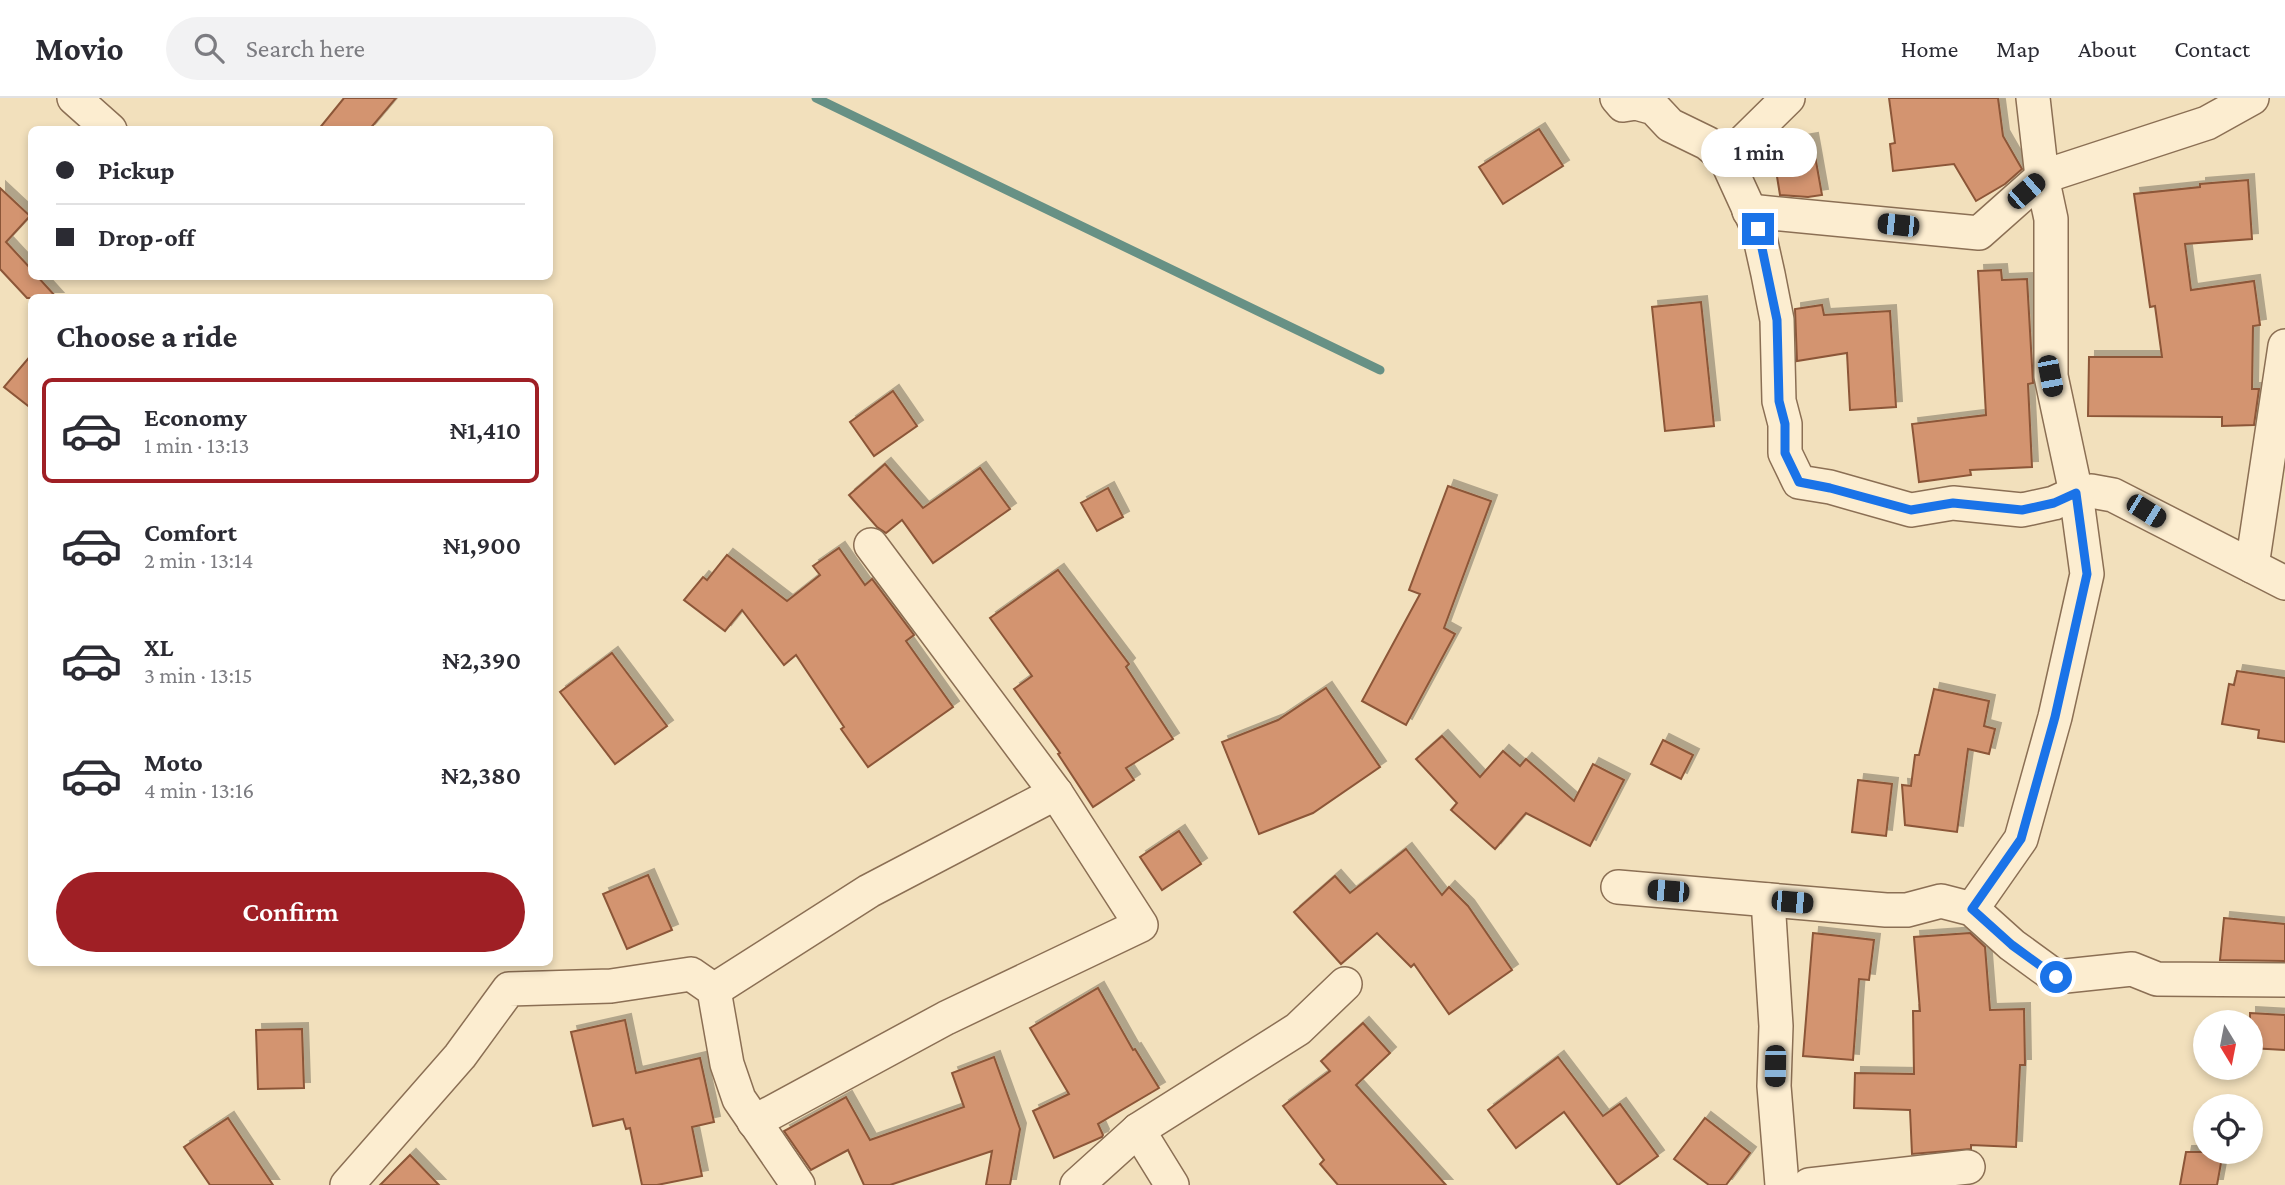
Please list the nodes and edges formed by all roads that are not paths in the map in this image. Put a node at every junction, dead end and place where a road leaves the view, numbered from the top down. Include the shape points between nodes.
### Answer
1 (74, 98) edge
2 (1617, 98) edge
3 (1788, 98) edge
4 (2033, 98) edge
5 (2252, 98) edge
6 (106, 126) edge
7 (1726, 159) junction
8 (2042, 177) junction
9 (1749, 211) junction
10 (2285, 346) edge
11 (2076, 493) junction
12 (871, 545) dead end
13 (2252, 566) junction
14 (2285, 583) edge
15 (1056, 793) junction
16 (1618, 887) dead end
17 (1768, 900) junction
18 (1972, 909) junction
19 (2285, 980) edge
20 (1345, 984) dead end
21 (714, 990) junction
22 (754, 1122) junction
23 (1138, 1130) junction
24 (1968, 1167) dead end
25 (346, 1185) edge
26 (798, 1185) edge
27 (1077, 1185) edge
28 (1172, 1185) edge
29 (1782, 1185) edge
30 (1809, 1185) edge

1 - 6 street
2 - 7 street via 1623,104 1654,108 1670,125 1707,143
3 - 7 street
4 - 8 street
5 - 8 street via 2207,123
7 - 9 street
8 - 9 street via 1979,233
8 - 11 street via 2051,219 2050,376
9 - 11 street via 1758,229 1777,320 1785,453 1799,482 1911,510 1953,503 2022,510
10 - 13 street
11 - 13 street via 2091,491 2130,501
11 - 18 street via 2087,574 2055,717 2021,839
12 - 15 street
13 - 14 street
15 - 21 street via 869,891
15 - 22 street via 1141,925 946,1018
16 - 17 street
17 - 18 street via 1886,910 1941,901
17 - 29 street
18 - 19 street via 2056,977 2132,969 2157,979
20 - 23 street via 1298,1029
21 - 22 street via 727,1064 739,1099
21 - 25 street via 691,974 611,986 509,989 460,1056
22 - 26 street
23 - 27 street
23 - 28 street
24 - 30 street

